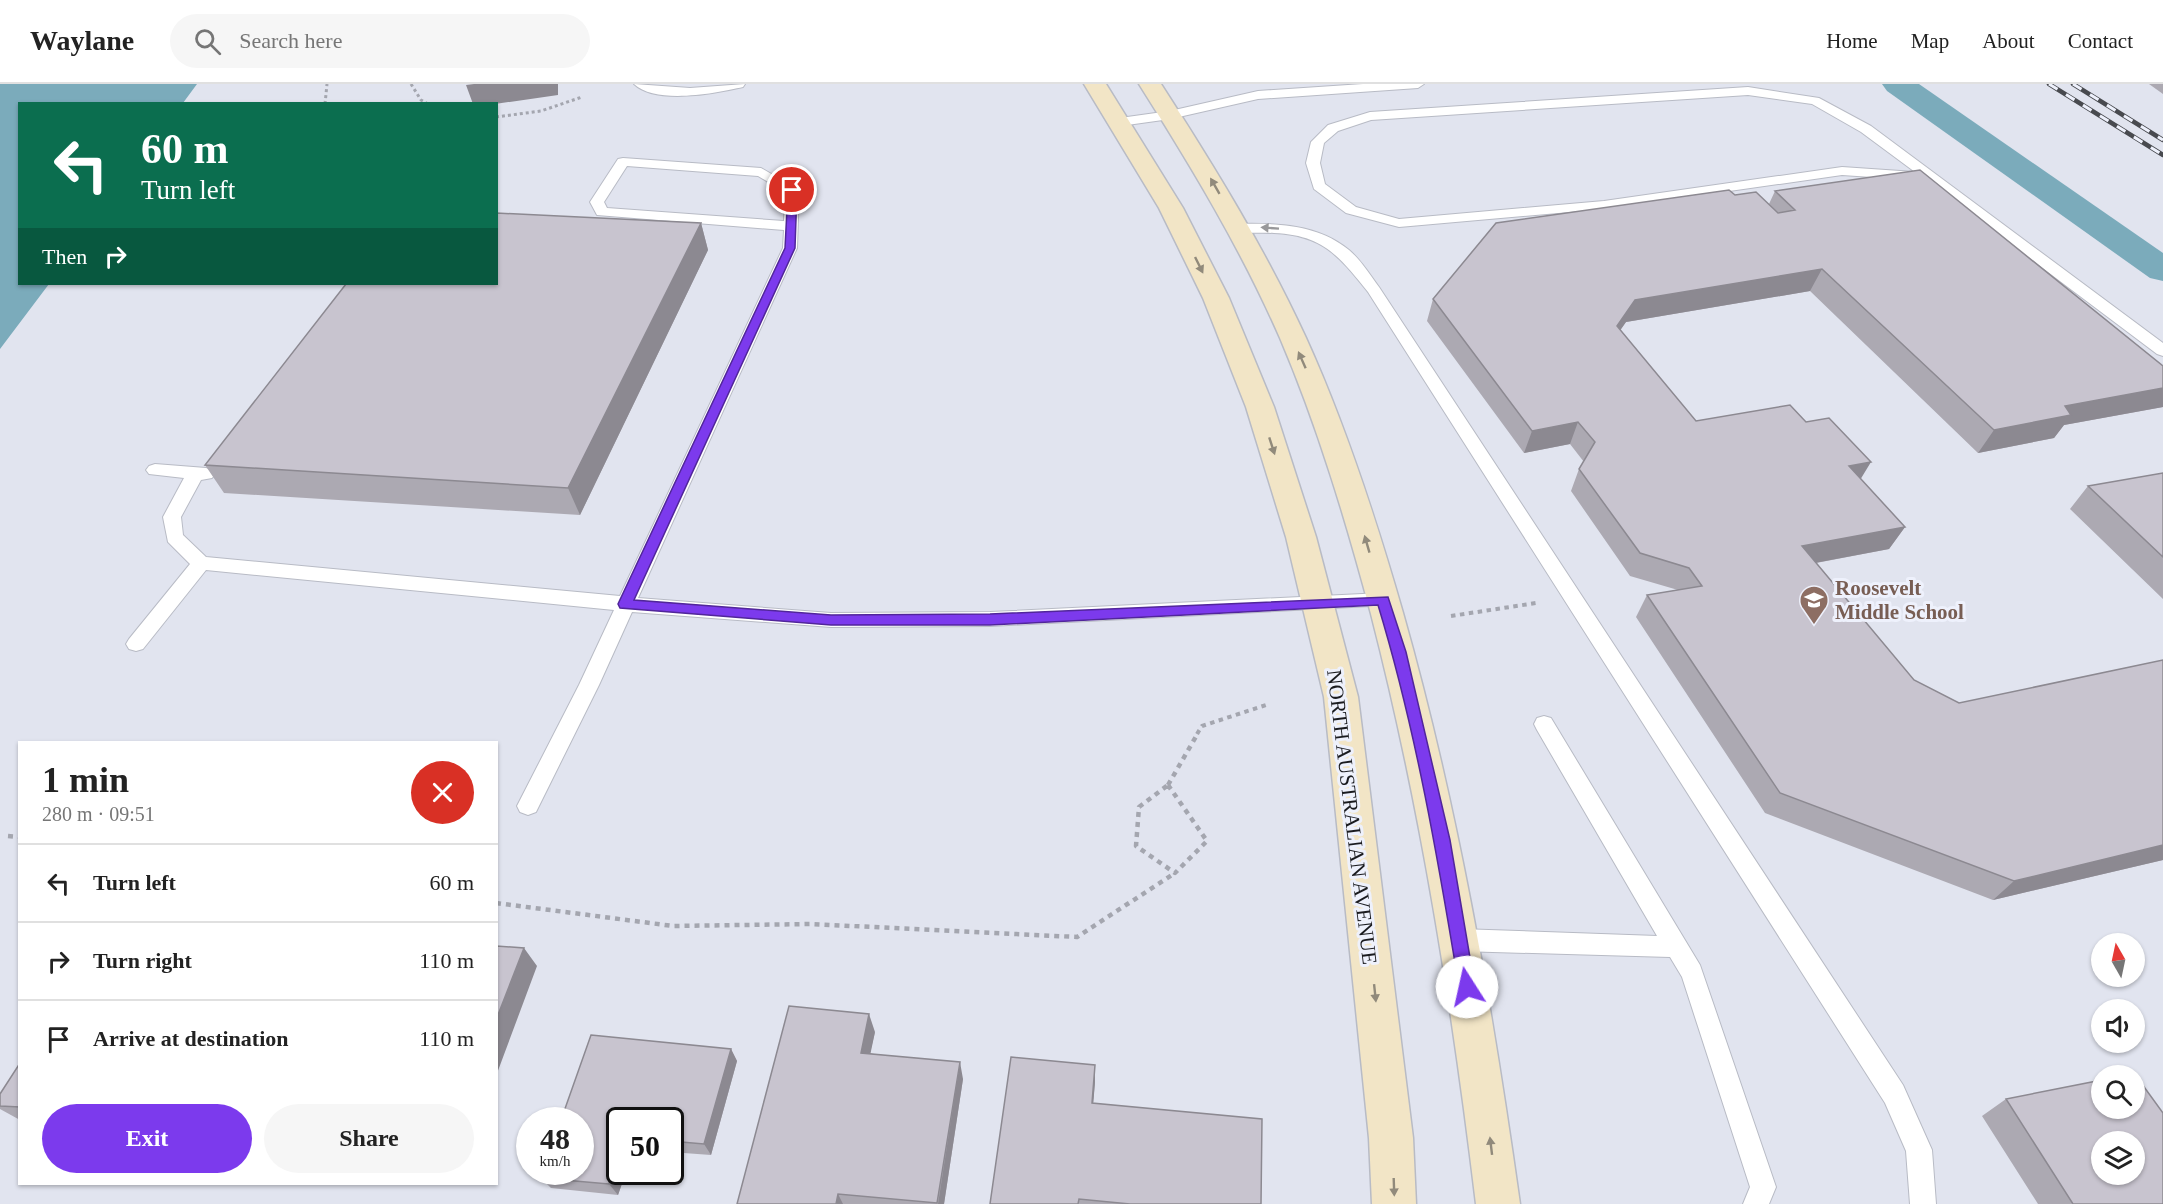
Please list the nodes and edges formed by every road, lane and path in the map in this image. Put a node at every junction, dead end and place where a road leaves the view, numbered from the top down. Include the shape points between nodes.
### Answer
1 (327, 84) edge
2 (411, 84) edge
3 (640, 84) edge
4 (739, 84) edge
5 (1095, 84) edge
6 (1150, 84) edge
7 (1418, 84) edge
8 (1349, 86) edge
9 (1254, 89) edge
10 (582, 97) dead end
11 (325, 102) edge
12 (424, 102) edge
13 (1170, 115) junction
14 (498, 117) edge
15 (1120, 122) junction
16 (1927, 176) junction
17 (791, 226) junction
18 (1237, 228) junction
19 (2163, 351) edge
20 (155, 470) dead end
21 (196, 473) junction
22 (226, 476) edge
23 (201, 563) junction
24 (1383, 600) junction
25 (1538, 602) dead end
26 (1318, 603) junction
27 (625, 604) junction
28 (1451, 616) dead end
29 (135, 644) dead end
30 (1266, 705) dead end
31 (1544, 724) dead end
32 (1168, 785) junction
33 (528, 806) dead end
34 (8, 836) dead end
35 (18, 837) edge
36 (1175, 873) junction
37 (498, 903) edge
38 (1459, 940) junction
39 (1677, 947) junction
40 (1394, 1204) edge
41 (1498, 1204) edge
42 (1756, 1204) edge
43 (1923, 1204) edge

1 - 11 path
2 - 12 path
3 - 4 lane via 657,91 710,92
5 - 15 main road, NORTH AUSTRALIAN AVENUE
6 - 13 main road
7 - 8 lane
8 - 9 lane
9 - 13 lane
10 - 14 path via 541,111
13 - 15 lane
18 -> 13 main road
15 -> 26 main road, NORTH AUSTRALIAN AVENUE via 1171,208 1216,298 1260,407
16 - 16 lane via 1862,126 1815,101 1748,91 1370,116 1333,128 1318,142 1313,163 1319,186 1352,210 1399,223 1604,205 1842,171
16 - 19 lane
17 - 17 lane via 602,212 597,202 622,162 761,172 792,190
17 - 27 lane via 790,248
24 -> 18 main road via 1354,500 1309,376
43 -> 18 lane via 1919,1150 1888,1084 1374,290 1345,254 1324,238 1269,227
20 - 21 lane
21 - 22 lane
21 - 23 lane via 172,517 174,537
23 - 27 lane
23 - 29 lane
24 - 26 lane
24 - 38 main road via 1399,652 1442,840
25 - 28 path
26 - 27 lane via 990,620 831,620
26 -> 40 main road, NORTH AUSTRALIAN AVENUE via 1341,697 1391,1138
27 - 33 lane
30 - 32 path via 1202,726
31 - 39 lane
32 - 36 path via 1207,841
32 - 36 path via 1139,807 1136,846
34 - 35 path
36 - 37 path via 1077,937 811,924 673,926
38 - 39 lane
41 -> 38 main road via 1483,1081
39 - 42 lane via 1692,973 1763,1187

